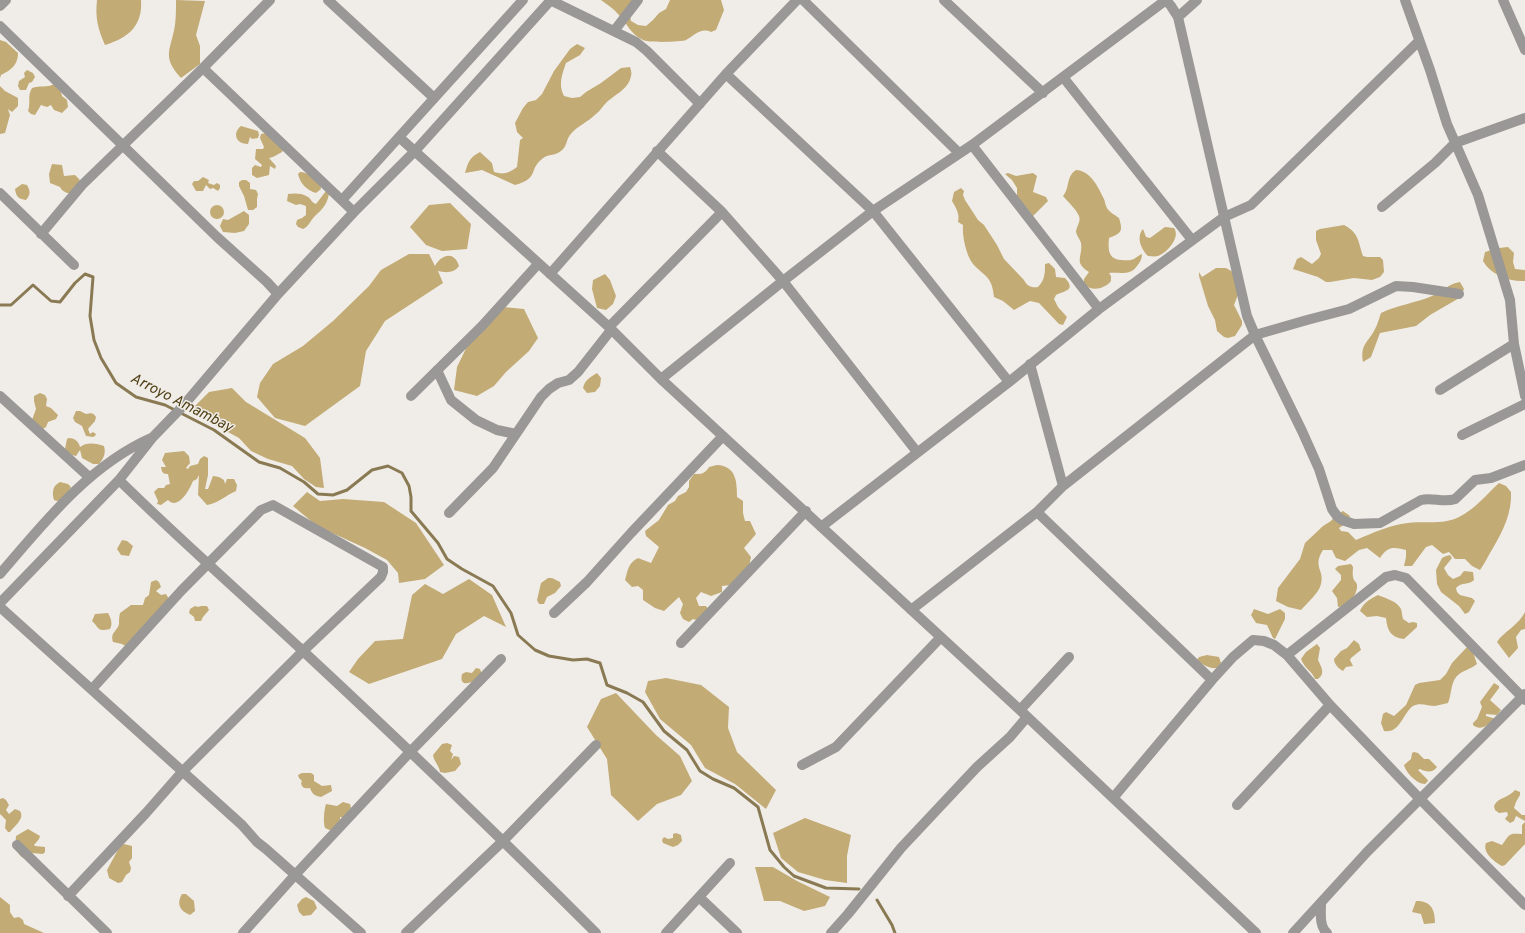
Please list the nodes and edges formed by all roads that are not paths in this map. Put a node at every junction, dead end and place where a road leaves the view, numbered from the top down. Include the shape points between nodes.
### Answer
1 (6, 0) edge
2 (270, 0) edge
3 (328, 0) edge
4 (523, 0) edge
5 (550, 0) edge
6 (638, 0) edge
7 (797, 0) edge
8 (803, 0) edge
9 (944, 0) edge
10 (1166, 0) edge
11 (1197, 0) edge
12 (1404, 0) edge
13 (1503, 0) edge
14 (0, 6) edge
15 (1178, 17) junction
16 (0, 26) edge
17 (614, 31) junction
18 (1419, 41) junction
19 (1525, 50) edge
20 (203, 68) junction
21 (726, 74) junction
22 (1063, 78) junction
23 (1043, 93) junction
24 (433, 97) junction
25 (700, 104) junction
26 (1525, 118) edge
27 (399, 137) junction
28 (1455, 143) junction
29 (972, 145) junction
30 (123, 146) junction
31 (415, 151) junction
32 (657, 151) junction
33 (959, 153) junction
34 (0, 193) edge
35 (343, 200) junction
36 (1382, 207) dead end
37 (873, 211) junction
38 (354, 212) junction
39 (722, 212) junction
40 (1224, 218) junction
41 (42, 234) junction
42 (1192, 240) junction
43 (538, 264) junction
44 (74, 265) dead end
45 (550, 274) junction
46 (783, 280) junction
47 (278, 294) junction
48 (1459, 294) dead end
49 (1099, 309) junction
50 (610, 328) junction
51 (1255, 335) junction
52 (1514, 344) junction
53 (1030, 364) junction
54 (437, 370) junction
55 (661, 379) junction
56 (1009, 382) junction
57 (1440, 390) dead end
58 (0, 396) edge
59 (411, 396) dead end
60 (1525, 396) edge
61 (1525, 404) edge
62 (516, 434) junction
63 (1462, 435) dead end
64 (723, 436) junction
65 (153, 437) junction
66 (917, 452) junction
67 (1525, 465) edge
68 (89, 477) junction
69 (119, 480) junction
70 (1063, 486) junction
71 (806, 512) junction
72 (1037, 512) junction
73 (449, 513) dead end
74 (821, 527) junction
75 (208, 563) junction
76 (0, 574) edge
77 (0, 603) edge
78 (0, 607) edge
79 (911, 610) junction
80 (554, 613) dead end
81 (941, 637) junction
82 (681, 643) dead end
83 (303, 651) junction
84 (1287, 655) junction
85 (1069, 657) dead end
86 (501, 659) dead end
87 (1212, 680) junction
88 (92, 689) junction
89 (1524, 697) edge
90 (1330, 705) junction
91 (1024, 714) junction
92 (596, 745) dead end
93 (410, 752) junction
94 (802, 765) dead end
95 (182, 772) junction
96 (1113, 798) junction
97 (1419, 798) junction
98 (1237, 805) dead end
99 (503, 841) junction
100 (17, 845) dead end
101 (730, 863) dead end
102 (295, 875) junction
103 (68, 896) junction
104 (699, 897) junction
105 (1321, 903) junction
106 (1525, 906) edge
107 (1324, 932) edge
108 (107, 933) edge
109 (243, 933) edge
110 (361, 933) edge
111 (406, 933) edge
112 (596, 933) edge
113 (666, 933) edge
114 (738, 933) edge
115 (832, 933) edge
116 (1256, 933) edge
117 (1293, 933) edge

1 - 14 street
2 - 20 street
3 - 24 street
4 - 24 street
5 - 17 street
5 - 31 street
6 - 17 street
7 - 21 street
8 - 33 street
9 - 23 street
10 - 15 street
10 - 22 street
11 - 15 street
12 - 18 street
13 - 19 street
15 - 40 street
16 - 30 street
17 - 25 street via 647,51
18 - 28 street
18 - 40 street via 1251,205
20 - 30 street
20 - 35 street
21 - 25 street
21 - 37 street
22 - 23 street
22 - 42 street
23 - 29 street
24 - 27 street
25 - 32 street
26 - 28 street
27 - 31 street
27 - 35 street
28 - 36 street
28 - 52 street via 1478,195 1510,300
29 - 33 street
29 - 49 street
30 - 41 street via 78,190
30 - 47 street
31 - 38 street
31 - 43 street
32 - 39 street
32 - 45 street
33 - 37 street
34 - 41 street
35 - 38 street
37 - 46 street
37 - 56 street
38 - 47 street
39 - 46 street
39 - 50 street
40 - 42 street
40 - 51 street via 1247,316
41 - 44 street
42 - 49 street
43 - 45 street
43 - 54 street via 482,326
45 - 50 street
46 - 55 street
46 - 66 street
47 - 65 street
48 - 51 street via 1396,286 1349,309
49 - 53 street
50 - 55 street
50 - 62 street via 578,372 569,380 549,389 541,397
51 - 67 street via 1302,431 1332,508 1342,520 1354,524 1380,523 1421,500 1455,499 1475,480 1491,478
51 - 70 street
52 - 57 street
52 - 60 street
53 - 56 street
53 - 70 street
54 - 59 street
54 - 62 street via 451,400 476,420 497,430
55 - 64 street
56 - 66 street
58 - 68 street
61 - 63 street
62 - 73 street via 493,468
64 - 71 street
64 - 80 street via 587,582
65 - 68 street via 118,455
65 - 69 street
66 - 74 street
68 - 76 street
69 - 75 street via 164,525
69 - 77 street
70 - 72 street
71 - 74 street
71 - 82 street
72 - 79 street
72 - 87 street
74 - 79 street
75 - 83 street
75 - 83 street via 261,510 273,506 382,567 381,576
75 - 88 street
78 - 88 street
79 - 81 street
81 - 91 street
81 - 94 street via 836,747
83 - 93 street
83 - 95 street
84 - 87 street via 1274,645 1253,640
84 - 89 street via 1386,577 1395,576 1406,578
84 - 90 street
85 - 91 street
86 - 93 street
87 - 96 street
88 - 95 street
89 - 97 street
90 - 97 street
90 - 98 street
91 - 96 street
91 - 115 street via 1010,737 977,767 901,848
92 - 99 street
93 - 99 street
93 - 102 street
95 - 102 street
95 - 103 street
96 - 116 street
97 - 105 street
97 - 106 street
99 - 111 street
99 - 112 street
100 - 103 street
101 - 104 street
102 - 109 street
102 - 110 street
103 - 108 street
104 - 113 street
104 - 114 street
105 - 107 street
105 - 117 street

